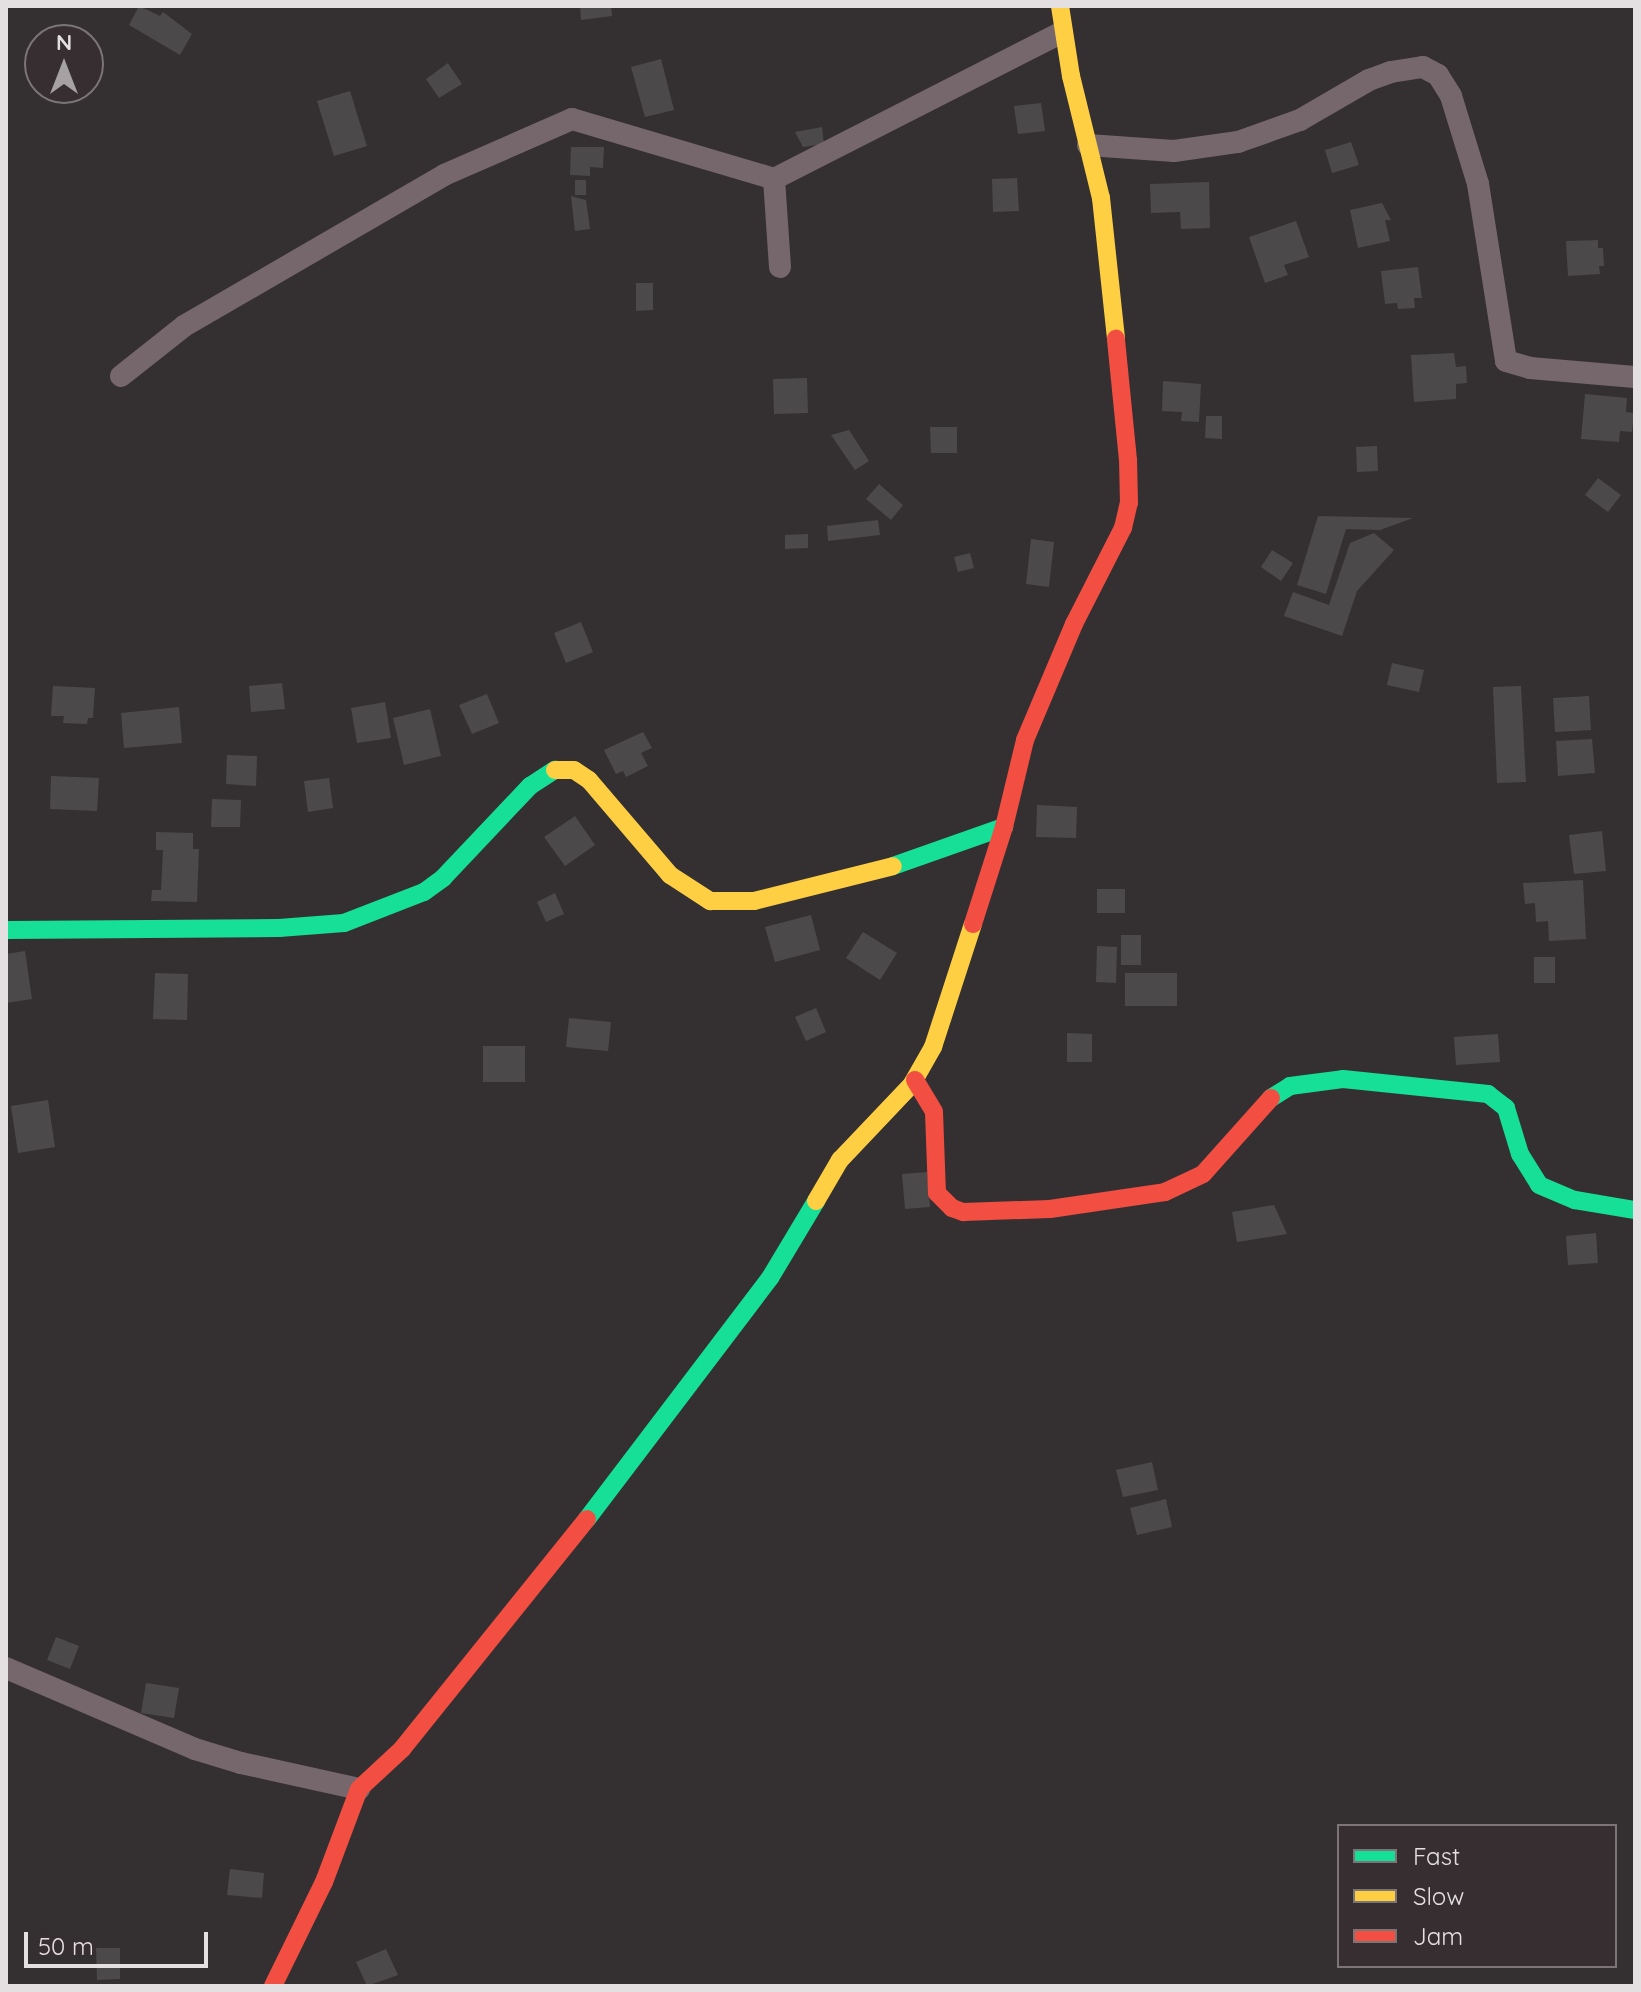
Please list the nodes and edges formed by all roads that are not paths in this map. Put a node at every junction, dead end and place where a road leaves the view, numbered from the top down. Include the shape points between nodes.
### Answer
1 (1060, 6) edge
2 (1062, 32) junction
3 (1088, 145) junction
4 (774, 179) junction
5 (780, 267) dead end
6 (121, 376) dead end
7 (1635, 377) edge
8 (1004, 827) junction
9 (6, 930) edge
10 (915, 1080) junction
11 (1635, 1210) edge
12 (6, 1668) edge
13 (359, 1789) junction
14 (273, 1986) edge

1 - 2 street
2 - 3 street
2 - 4 street
3 - 7 street via 1174,151 1238,142 1300,120 1369,80 1423,67 1438,75 1451,96 1478,184 1506,361
3 - 8 street via 1107,243 1129,503 1123,528 1040,700
4 - 5 street
4 - 6 street via 572,119 444,175 184,326
8 - 9 street via 810,889 754,901 710,901 670,875 589,780 574,770 560,769 530,786 424,892 344,923
8 - 10 street via 944,1020
10 - 11 street via 934,1112 937,1193 963,1212 1050,1209 1165,1192 1209,1169 1279,1092 1313,1080 1343,1079 1488,1094 1506,1108 1520,1154 1539,1185 1575,1200
10 - 13 street via 840,1160 770,1278 597,1507 418,1729
12 - 13 street via 195,1749
13 - 14 street via 324,1882

